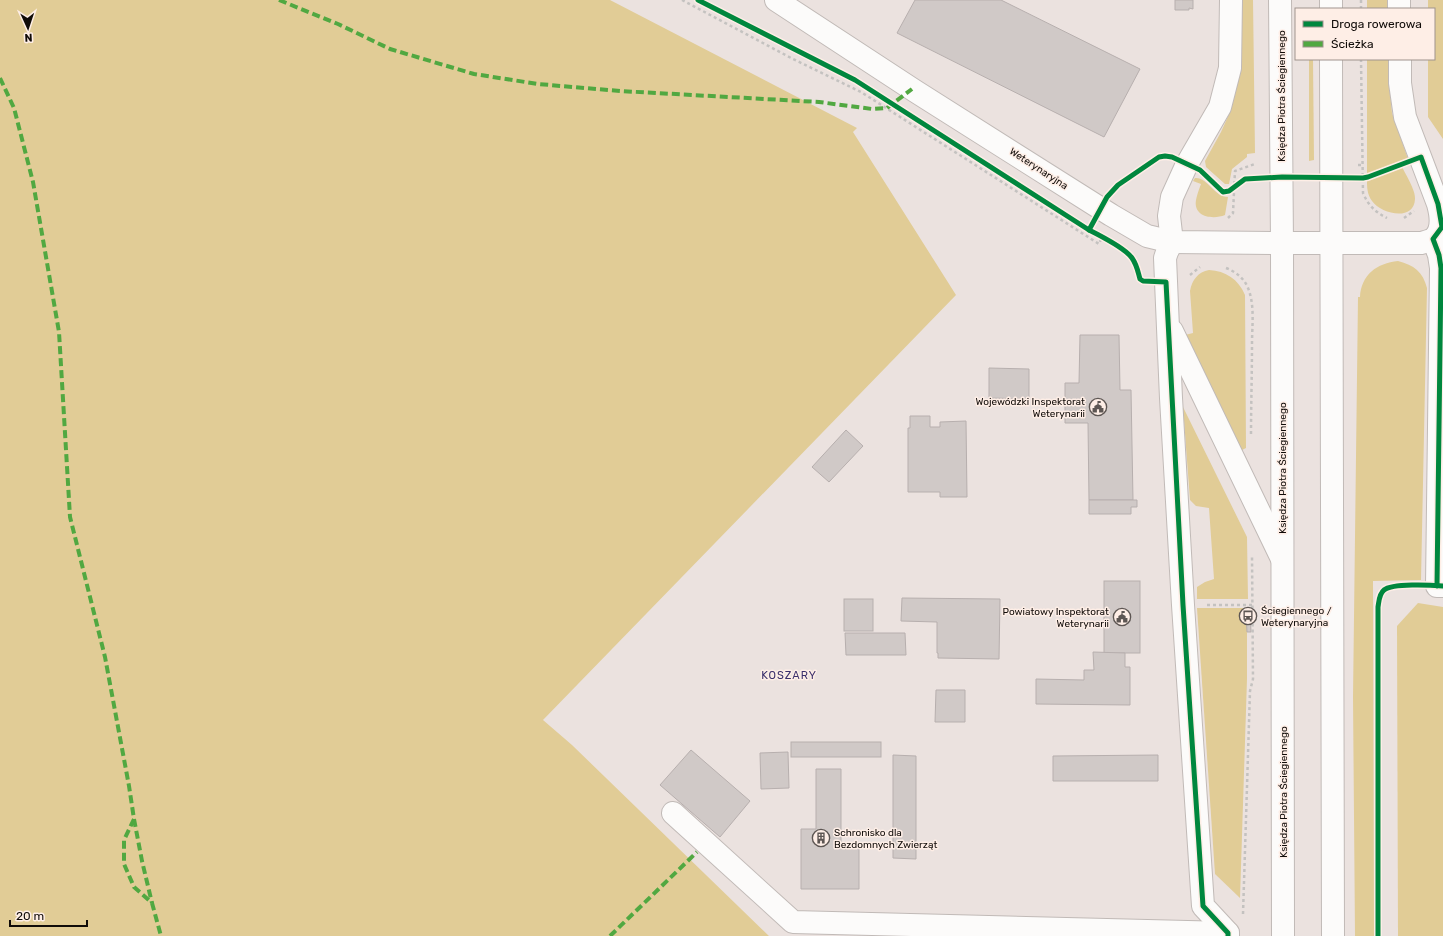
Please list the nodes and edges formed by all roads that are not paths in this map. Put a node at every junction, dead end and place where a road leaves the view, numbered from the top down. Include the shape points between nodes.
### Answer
1 (776, 0) edge
2 (1231, 0) edge
3 (1280, 0) edge
4 (1331, 60) edge
5 (1400, 60) edge
6 (1433, 239) junction
7 (1172, 242) junction
8 (1331, 243) junction
9 (1282, 244) junction
10 (1168, 322) junction
11 (1282, 559) junction
12 (1443, 586) edge
13 (673, 813) dead end
14 (1228, 935) edge
15 (1283, 936) edge
16 (1333, 936) edge

1 - 7 main road, Weterynaryjna via 1102,209 1147,236
2 - 7 main road via 1230,68 1220,107 1186,164 1172,196 1169,216
3 - 9 main road, Księdza Piotra Ściegiennego
4 - 8 main road
5 - 6 main road via 1405,117 1441,217 1442,226
6 - 8 main road, Weterynaryjna via 1421,243
6 - 12 main road via 1441,268 1437,586
7 - 9 main road, Weterynaryjna
7 - 10 main road via 1165,258
8 - 9 main road, Weterynaryjna
8 - 16 main road
9 - 11 main road, Księdza Piotra Ściegiennego
10 - 11 main road
10 - 14 main road via 1203,906
11 - 15 main road, Księdza Piotra Ściegiennego
13 - 14 main road via 793,922

